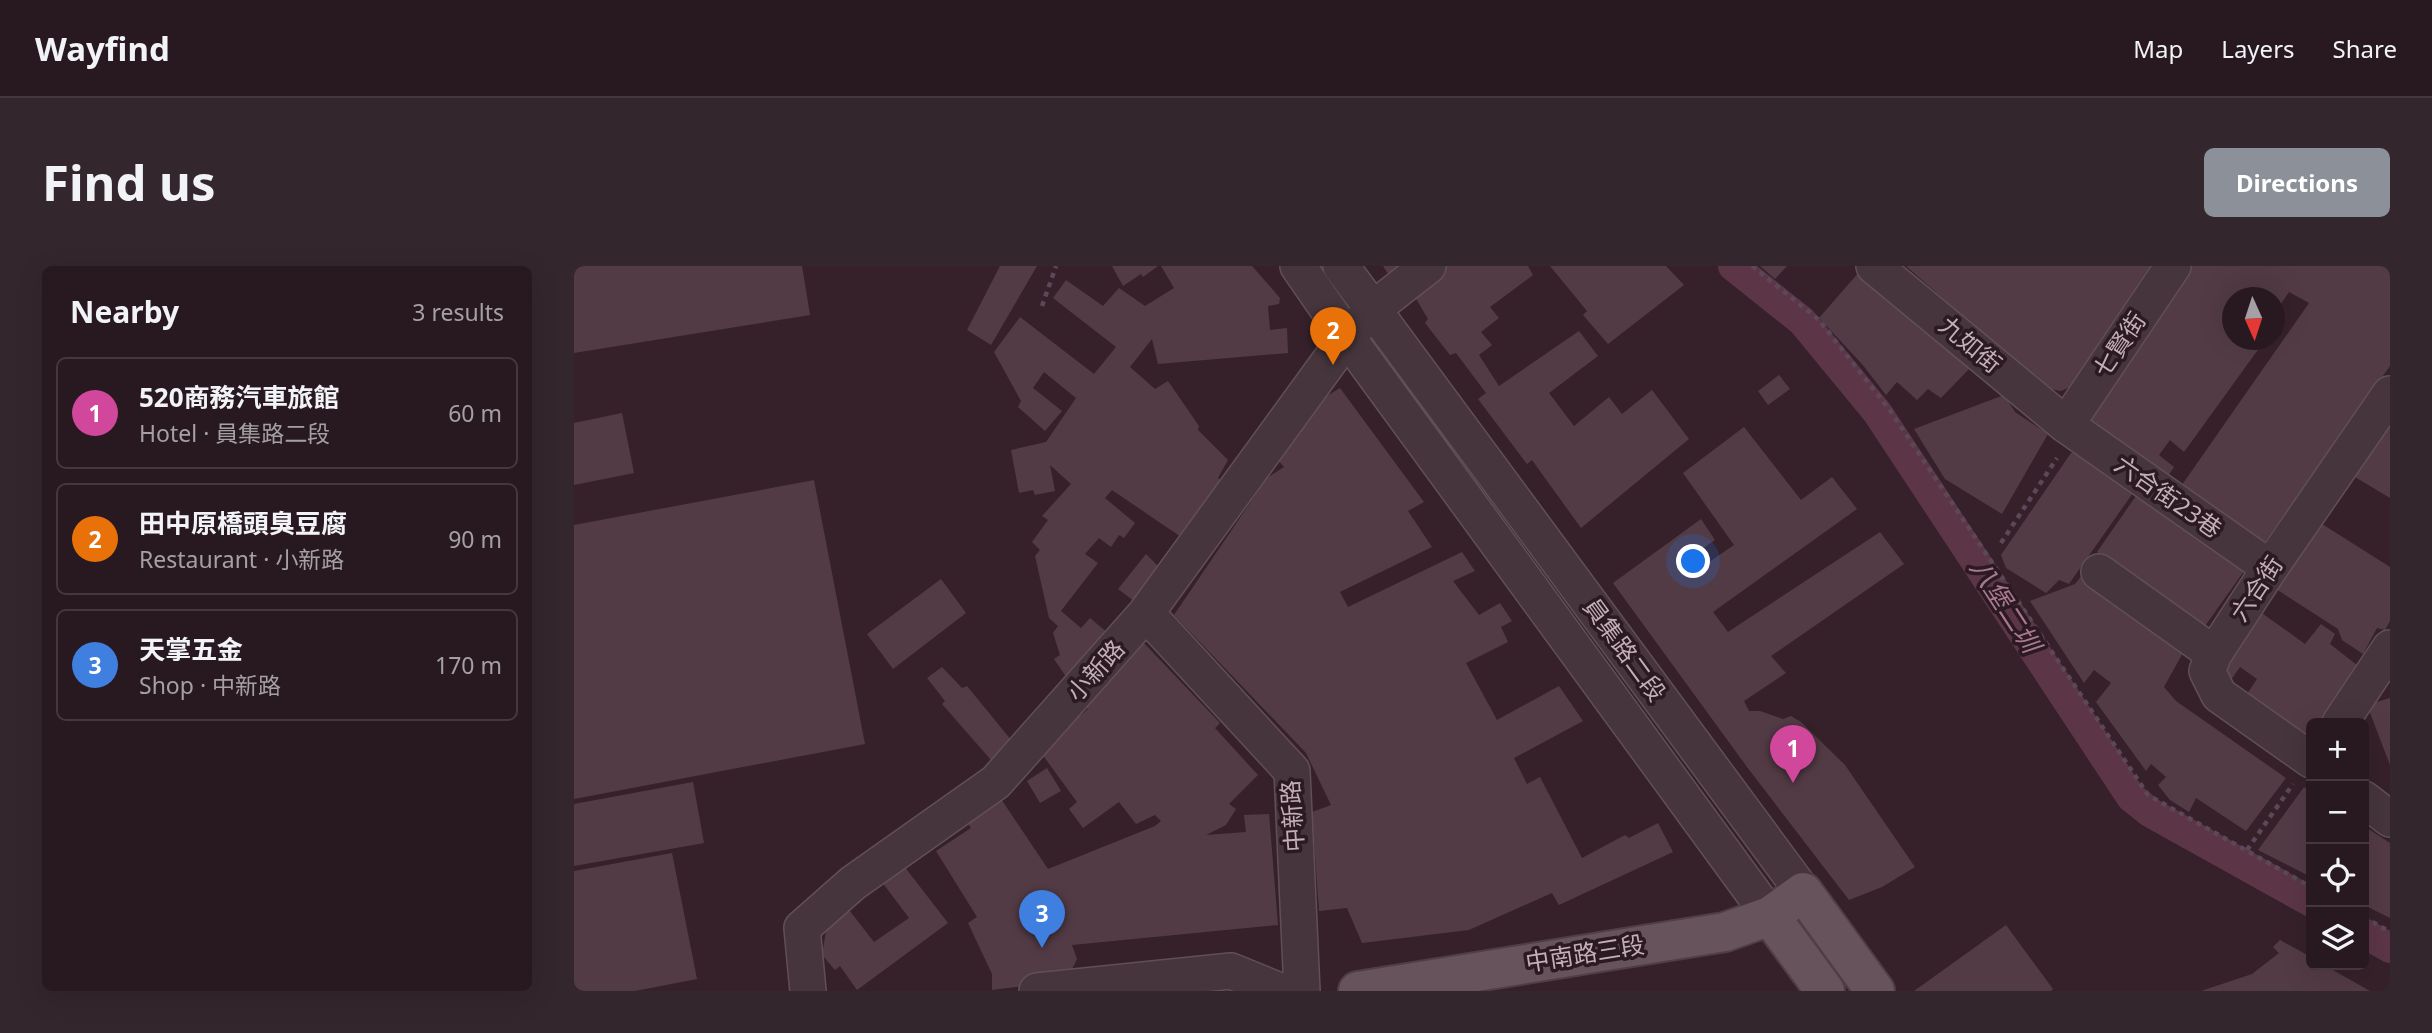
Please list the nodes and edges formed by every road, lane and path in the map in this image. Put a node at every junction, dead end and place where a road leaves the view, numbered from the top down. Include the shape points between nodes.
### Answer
1 (1056, 266) edge
2 (1298, 266) edge
3 (1341, 266) edge
4 (1428, 266) edge
5 (1752, 266) edge
6 (1874, 266) edge
7 (2173, 266) edge
8 (1042, 306) dead end
9 (1373, 309) junction
10 (1347, 337) junction
11 (2390, 394) edge
12 (2071, 428) junction
13 (2001, 543) dead end
14 (2270, 568) junction
15 (2099, 572) dead end
16 (1146, 613) junction
17 (2390, 648) edge
18 (2214, 654) junction
19 (2343, 718) edge
20 (2305, 768) edge
21 (2369, 803) edge
22 (2390, 818) edge
23 (2248, 850) junction
24 (2306, 884) edge
25 (1803, 892) junction
26 (1770, 916) junction
27 (2369, 920) edge
28 (2390, 932) edge
29 (808, 991) edge
30 (1037, 991) edge
31 (1280, 991) edge
32 (1302, 991) edge
33 (1358, 991) edge
34 (1825, 991) edge
35 (1875, 991) edge

1 - 8 path
2 - 10 street, 員集路二段
3 - 9 street, 員集路二段
4 - 9 street, 小新路
5 - 23 path via 1819,320 1889,409 2148,795
6 - 12 street, 九如街
7 - 12 street, 七賢街
9 - 10 street, 小新路
9 - 25 street, 員集路二段
10 - 16 street, 小新路
10 - 26 street, 員集路二段
11 - 14 street, 六合街
12 - 13 path
12 - 14 street, 六合街23巷
14 - 18 street, 六合街
15 - 18 street
16 - 29 street, 小新路 via 996,782 853,883 802,928
16 - 32 street, 中新路 via 1292,771
17 - 19 street
18 - 20 street via 2207,671 2218,695
20 - 23 path
21 - 22 street
23 - 24 path
25 - 26 main road, 中南路三段
25 - 35 main road, 員集路二段
26 - 33 main road, 中南路三段 via 1725,932
26 - 34 main road, 員集路二段
27 - 28 path
30 - 31 street via 1231,971

